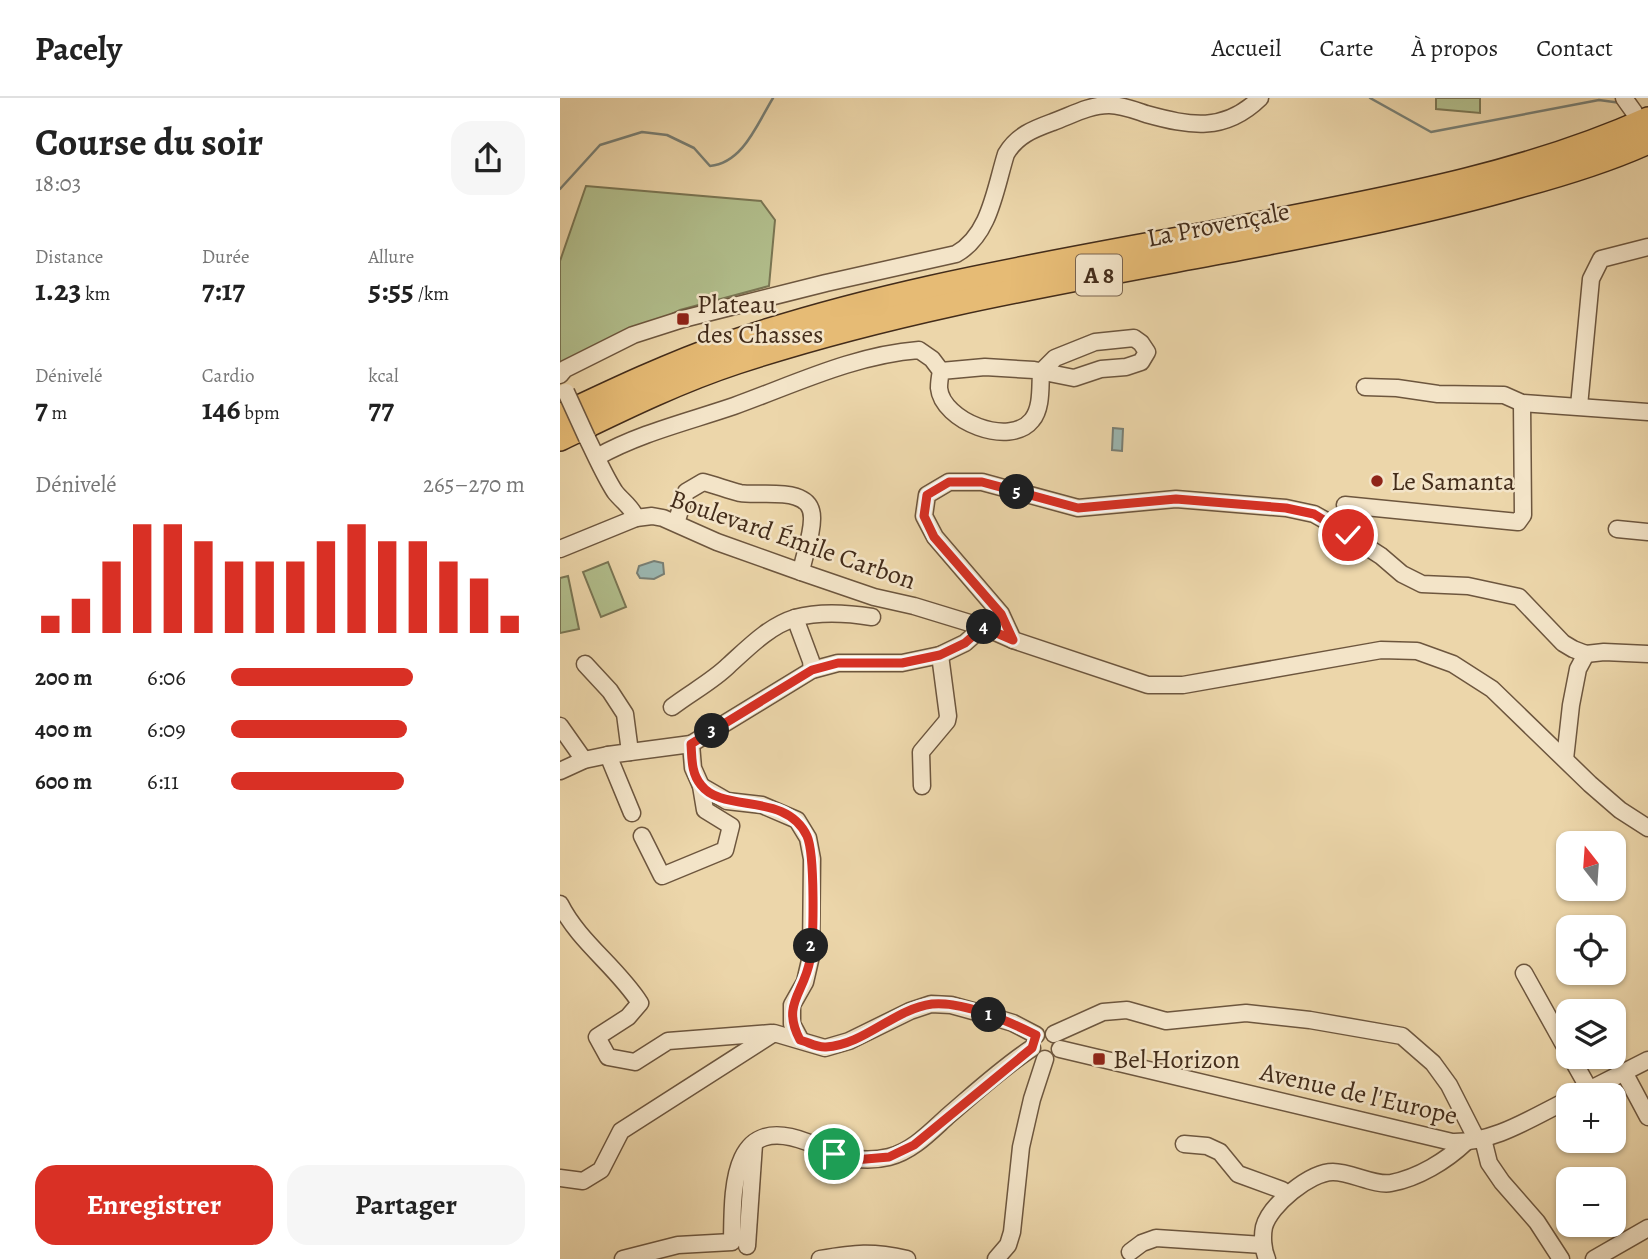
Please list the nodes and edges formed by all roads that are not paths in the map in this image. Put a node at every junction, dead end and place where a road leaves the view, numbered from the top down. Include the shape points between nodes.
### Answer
1 (1260, 98) edge
2 (1624, 98) edge
3 (1641, 116) edge
4 (1648, 142) edge
5 (1648, 247) edge
6 (941, 371) junction
7 (1041, 372) junction
8 (560, 375) edge
9 (1364, 387) dead end
10 (1522, 403) junction
11 (1579, 406) junction
12 (1648, 412) edge
13 (560, 416) edge
14 (560, 439) edge
15 (597, 457) junction
16 (1345, 505) dead end
17 (636, 518) junction
18 (677, 523) junction
19 (1617, 529) dead end
20 (1648, 532) edge
21 (560, 549) edge
22 (801, 572) junction
23 (872, 617) dead end
24 (795, 618) junction
25 (961, 620) junction
26 (983, 627) junction
27 (1013, 640) junction
28 (1586, 654) junction
29 (1648, 654) edge
30 (940, 655) junction
31 (585, 664) dead end
32 (812, 670) junction
33 (671, 707) dead end
34 (560, 726) edge
35 (691, 744) junction
36 (630, 752) junction
37 (608, 755) junction
38 (1565, 759) junction
39 (584, 760) junction
40 (560, 771) edge
41 (701, 786) junction
42 (922, 786) dead end
43 (632, 813) dead end
44 (1648, 828) edge
45 (642, 836) dead end
46 (560, 904) edge
47 (1524, 973) dead end
48 (1556, 1030) edge
49 (774, 1033) junction
50 (800, 1040) junction
51 (1034, 1041) junction
52 (1057, 1042) junction
53 (1045, 1059) junction
54 (1648, 1060) edge
55 (1624, 1072) junction
56 (1601, 1083) edge
57 (1556, 1106) edge
58 (1648, 1117) edge
59 (1475, 1140) junction
60 (1184, 1144) dead end
61 (560, 1178) edge
62 (1287, 1195) junction
63 (1648, 1228) edge
64 (745, 1249) edge
65 (1130, 1252) dead end
66 (1265, 1252) edge
67 (623, 1259) edge
68 (820, 1259) edge
69 (907, 1259) edge
70 (996, 1259) edge
71 (1249, 1259) edge
72 (1561, 1259) edge
73 (1594, 1259) edge

1 - 8 street via 1230,119 1196,125 1111,105 1086,108 1034,128 1012,143 981,231 956,254 667,324 623,340
2 - 3 street
3 - 13 highway, La Provençale / A 8 via 1560,153 1430,188 906,293 812,317 725,344
4 - 14 highway, La Provençale / A 8 via 1566,173 1373,223 1033,288 816,337 640,400
5 - 11 street via 1601,258 1591,279
6 - 7 street via 985,367
6 - 7 street via 939,389 964,422 1008,431 1031,422 1038,410
6 - 15 street via 919,350 865,359 667,426
7 - 7 street via 1055,358 1095,342 1134,338 1147,352 1141,362 1074,378
8 - 15 street, Boulevard Émile Carbon, bridge
9 - 10 street via 1504,395
10 - 11 street
10 - 16 street via 1523,515 1518,522
11 - 12 street
15 - 17 street, Boulevard Émile Carbon
17 - 18 street, Boulevard Émile Carbon via 652,516
17 - 21 street
18 - 22 street, Boulevard Émile Carbon
18 - 22 street via 686,492 703,482 741,493 789,494 810,508 812,519
19 - 20 street
22 - 25 street, Boulevard Émile Carbon
23 - 24 street via 852,613
24 - 32 street
24 - 33 street via 744,649
25 - 26 street, Boulevard Émile Carbon
25 - 30 street via 956,639
26 - 27 street, Boulevard Émile Carbon
26 - 30 street via 965,643
27 - 28 street via 1001,614 934,537 924,516 927,495 949,482 982,482 1078,508 1176,499 1314,514 1422,583 1468,586 1519,597 1563,643
27 - 38 street, Boulevard Émile Carbon via 1148,685 1183,685 1381,650 1417,651 1453,664 1492,689
28 - 29 street
28 - 38 street via 1573,693
30 - 32 street via 902,663 838,663
30 - 42 street via 948,716 921,752
31 - 36 street via 625,713
32 - 35 street
34 - 39 street
35 - 36 street
35 - 41 street via 692,768
36 - 37 street
37 - 39 street
37 - 43 street
38 - 44 street, Boulevard Émile Carbon via 1620,810
39 - 40 street
41 - 45 street via 705,810 731,826 725,850 662,876
41 - 50 street via 727,801 762,804 797,820 808,838 811,956 805,982 792,1005 792,1024
46 - 49 street via 568,920 640,1003 628,1017 597,1037 608,1057 635,1062 668,1041
47 - 48 street
49 - 50 street
49 - 61 street via 621,1131 601,1170 583,1181
50 - 51 street via 825,1048 931,1004 951,1005 1013,1023
51 - 52 street via 1047,1031
51 - 53 street via 1037,1056
51 - 64 street via 914,1145 889,1157 854,1160 789,1137 774,1136 754,1144
52 - 53 street via 1054,1057
52 - 59 street, Avenue de l'Europe via 1452,1142
52 - 59 street via 1103,1012 1127,1010 1166,1021 1246,1013 1402,1036 1433,1063 1449,1085
53 - 70 street via 1021,1147 1012,1232
54 - 55 street
55 - 56 street
55 - 58 street
57 - 59 street
59 - 62 street via 1441,1162 1388,1184 1331,1172
59 - 72 street
60 - 62 street via 1214,1149 1238,1174
62 - 66 street via 1264,1226
63 - 73 street
64 - 67 street via 678,1245
65 - 66 street via 1156,1238
66 - 71 street
68 - 69 street via 870,1253

